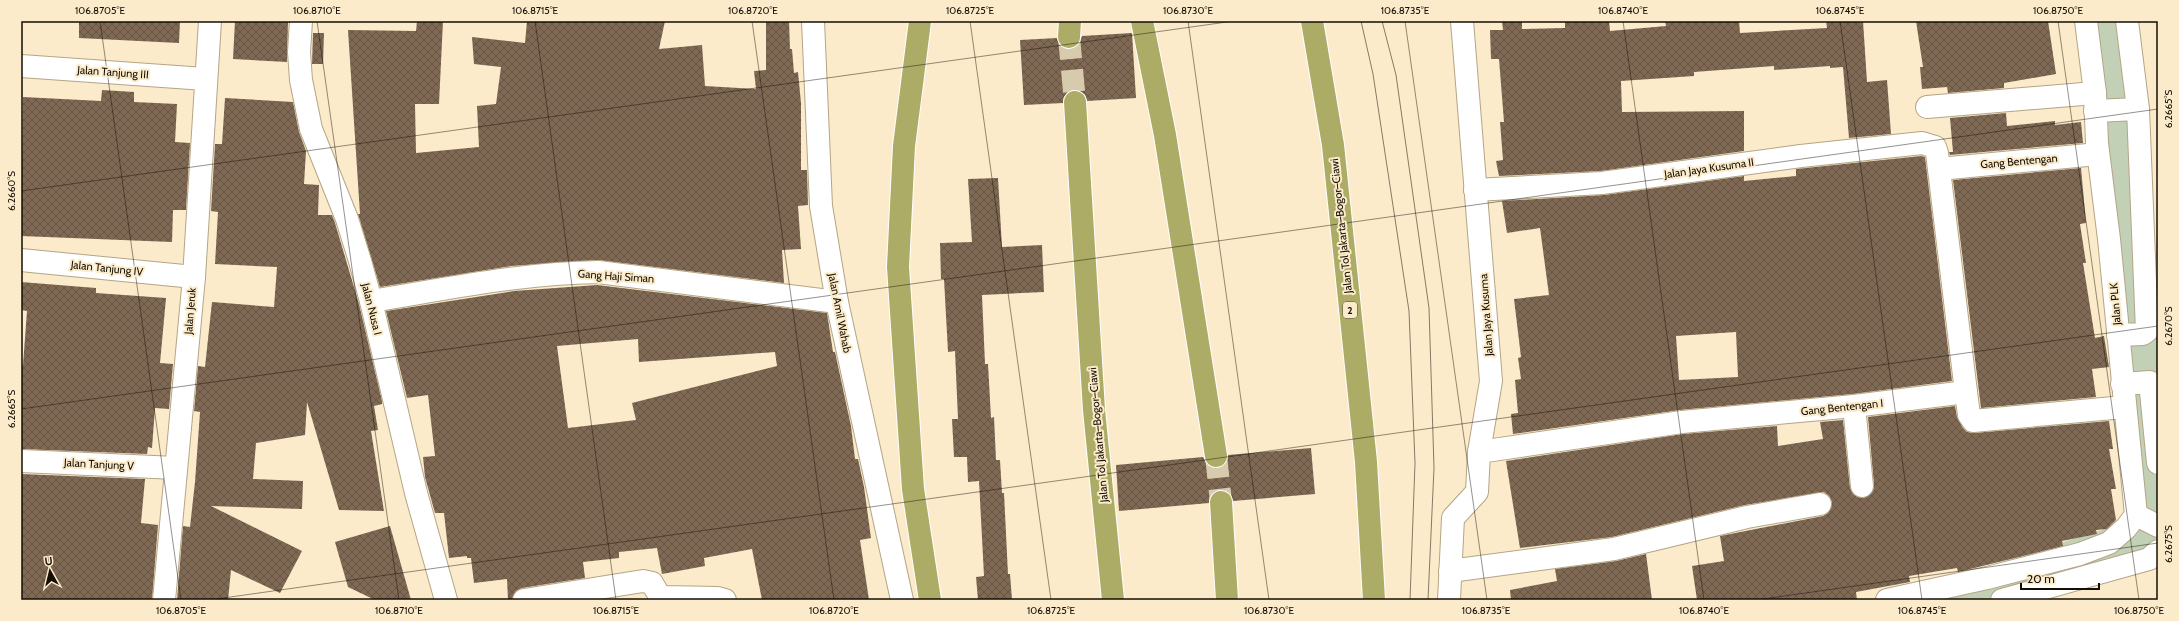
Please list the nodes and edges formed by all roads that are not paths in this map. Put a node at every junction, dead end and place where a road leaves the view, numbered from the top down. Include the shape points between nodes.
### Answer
1 (210, 21) edge
2 (301, 21) edge
3 (813, 21) edge
4 (920, 21) edge
5 (1142, 21) edge
6 (1312, 21) edge
7 (1462, 21) edge
8 (2086, 21) edge
9 (2128, 21) edge
10 (21, 66) edge
11 (205, 79) junction
12 (1075, 102) tunnel mouth
13 (2097, 105) junction
14 (1927, 107) dead end
15 (2135, 109) junction
16 (2098, 154) junction
17 (1938, 161) junction
18 (1476, 190) junction
19 (2134, 237) edge
20 (21, 260) edge
21 (194, 277) junction
22 (371, 301) junction
23 (837, 302) junction
24 (2132, 334) junction
25 (2136, 384) junction
26 (1966, 392) junction
27 (1854, 406) junction
28 (2124, 407) junction
29 (1479, 452) junction
30 (1216, 456) tunnel mouth
31 (21, 460) edge
32 (2158, 463) edge
33 (176, 468) junction
34 (1862, 486) dead end
35 (1221, 502) tunnel mouth
36 (1820, 504) dead end
37 (2148, 521) edge
38 (2158, 551) edge
39 (2083, 566) junction
40 (1450, 571) junction
41 (2051, 593) edge
42 (164, 600) edge
43 (446, 600) edge
44 (524, 600) edge
45 (725, 600) edge
46 (902, 600) edge
47 (930, 600) edge
48 (1113, 600) edge
49 (1227, 600) edge
50 (1374, 600) edge
51 (1449, 600) edge
52 (1892, 600) edge
53 (2003, 600) edge

1 - 11 street, Jalan Jeruk
2 - 22 street, Jalan Nusa I via 301,80 311,129 347,219
3 - 23 street, Jalan Amil Wahab via 821,206
4 - 47 highway via 904,146 898,267 913,489
5 - 30 highway via 1165,135
6 - 50 highway, Jalan Tol Jakarta–Bogor–Ciawi / 2 via 1333,145 1366,462
7 - 18 street, Jalan Jaya Kusuma
8 - 13 street, Jalan PLK
9 - 15 street, Jalan PLK
10 - 11 street, Jalan Tanjung III
11 - 21 street, Jalan Jeruk
12 - 48 highway, Jalan Tol Jakarta–Bogor–Ciawi via 1094,410
13 - 14 street
13 - 15 street
13 - 16 street, Jalan PLK
15 - 19 street, Jalan PLK
16 - 17 street, Gang Bentengan
16 - 19 street, Jalan PLK
17 - 18 street, Jalan Jaya Kusuma II via 1935,147 1922,143 1785,158 1602,183
17 - 26 street
18 - 29 street, Jalan Jaya Kusuma via 1491,381
19 - 24 street, Jalan PLK
19 - 24 street
20 - 21 street, Jalan Tanjung IV
21 - 33 street, Jalan Jeruk
22 - 23 street, Gang Haji Siman via 568,272 598,272
22 - 43 street, Jalan Nusa I via 404,442
23 - 46 street, Jalan Amil Wahab
24 - 25 street, Jalan PLK
25 - 28 street, Jalan PLK
25 - 32 street
26 - 27 street, Gang Bentengan I
26 - 28 street via 1969,415 1973,421
27 - 29 street, Gang Bentengan I via 1682,422
27 - 34 street
28 - 37 street, Jalan PLK
29 - 40 street, Jalan Jaya Kusuma via 1477,492 1453,518
31 - 33 street, Jalan Tanjung V
33 - 42 street, Jalan Jeruk
35 - 49 highway
36 - 40 street via 1747,517 1614,549
37 - 39 street, Jalan PLK via 2126,528
38 - 39 street via 2149,559
39 - 41 street
39 - 52 street via 1994,577
40 - 51 street, Jalan Jaya Kusuma
41 - 53 street
44 - 45 street via 643,581 652,583 664,597

